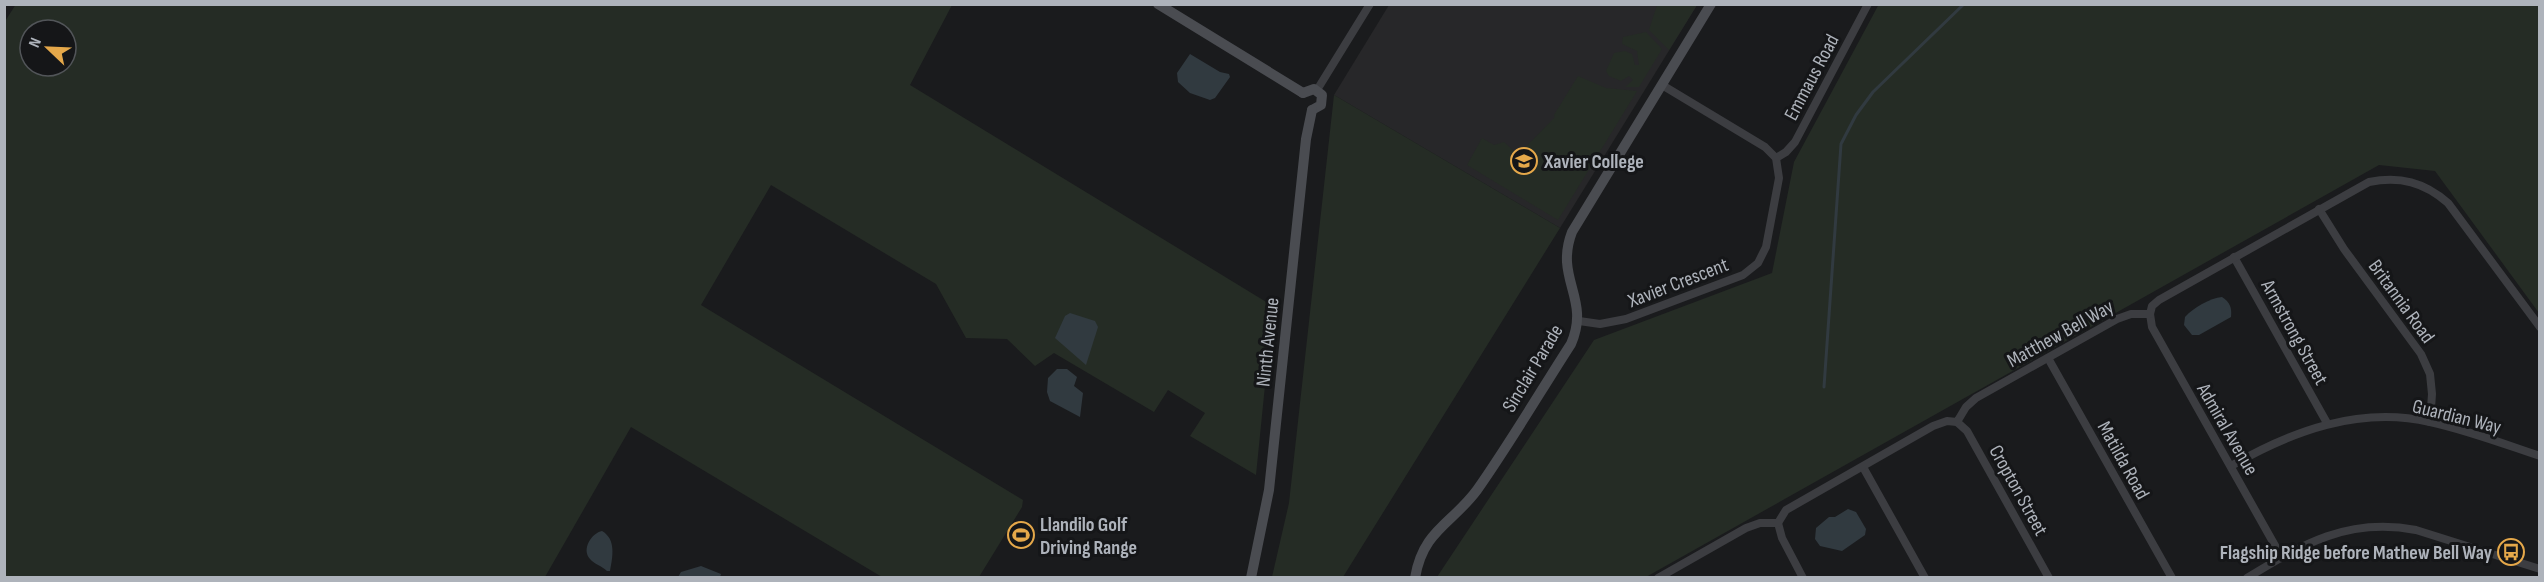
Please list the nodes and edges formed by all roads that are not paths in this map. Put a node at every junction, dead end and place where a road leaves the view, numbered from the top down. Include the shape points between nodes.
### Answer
1 (1158, 4) edge
2 (1370, 4) edge
3 (1711, 4) edge
4 (1868, 4) edge
5 (1662, 85) junction
6 (1317, 90) junction
7 (1304, 93) junction
8 (1312, 110) junction
9 (1776, 158) junction
10 (2319, 209) junction
11 (2234, 257) junction
12 (2150, 314) junction
13 (1579, 321) junction
14 (2540, 327) edge
15 (2048, 358) junction
16 (1957, 422) junction
17 (2430, 422) junction
18 (2327, 423) junction
19 (2540, 456) edge
20 (2230, 466) junction
21 (1863, 467) junction
22 (1778, 523) junction
23 (2282, 558) junction
24 (2539, 567) edge
25 (1251, 578) edge
26 (1415, 578) edge
27 (1658, 578) edge
28 (1803, 578) edge
29 (1925, 578) edge
30 (2049, 578) edge
31 (2172, 578) edge
32 (2247, 578) edge

1 - 7 main road
2 - 6 street
3 - 5 main road, Sinclair Parade
4 - 9 street, Emmaus Road via 1796,142
5 - 9 street via 1765,147
5 - 13 main road, Sinclair Parade via 1568,243 1566,263
6 - 7 main road
6 - 8 main road via 1322,102
7 - 8 main road via 1304,105
8 - 25 main road, Ninth Avenue via 1269,490
9 - 13 street, Xavier Crescent via 1779,178 1769,238 1751,269 1626,319 1600,324
10 - 11 street
10 - 14 street via 2369,182 2410,181 2429,188 2448,203
10 - 17 street, Britannia Road via 2421,354 2430,374
11 - 12 street via 2159,300
11 - 18 street, Armstrong Street
12 - 15 street, Matthew Bell Way via 2124,316
12 - 20 street, Admiral Avenue via 2152,327
13 - 26 main road, Sinclair Parade via 1571,344 1477,490 1427,543
15 - 16 street, Matthew Bell Way via 1976,398
15 - 31 street, Matilda Road
16 - 21 street via 1933,426
16 - 30 street, Cropton Street via 1967,431
17 - 18 street, Guardian Way via 2375,418
17 - 19 street, Guardian Way
18 - 20 street, Guardian Way via 2284,438
20 - 23 street, Admiral Avenue
21 - 22 street via 1786,510
21 - 29 street
22 - 27 street via 1746,528
22 - 28 street
23 - 24 street via 2336,533 2383,525 2416,530
23 - 32 street

